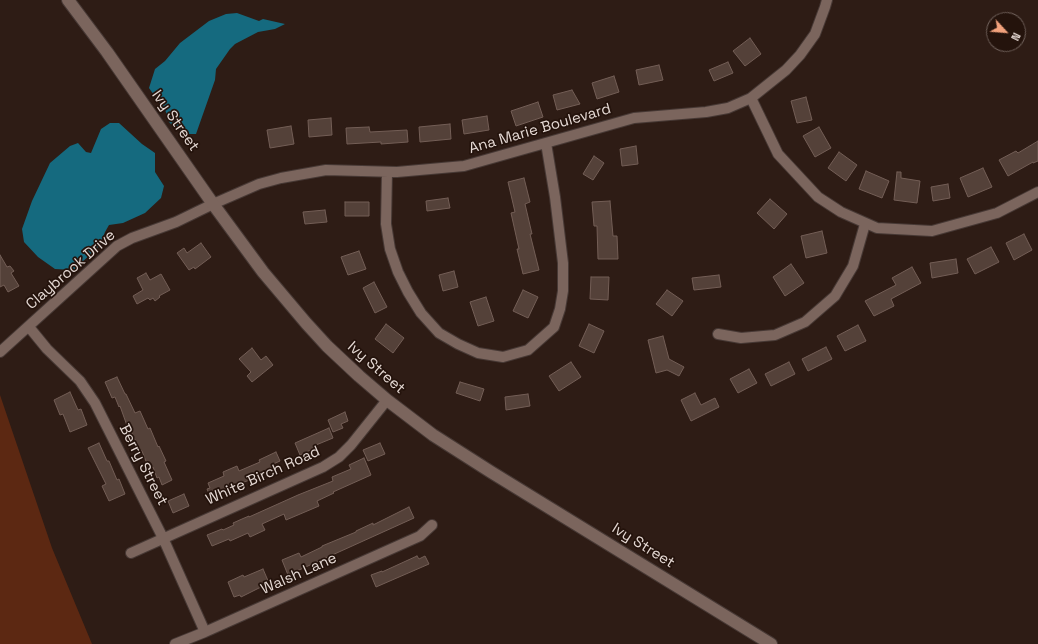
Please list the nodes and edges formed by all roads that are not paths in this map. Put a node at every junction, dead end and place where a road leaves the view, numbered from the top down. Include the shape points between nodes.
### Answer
1 (68, 0) edge
2 (827, 0) edge
3 (751, 98) junction
4 (546, 143) junction
5 (387, 172) junction
6 (1038, 192) edge
7 (213, 204) junction
8 (865, 224) junction
9 (29, 327) junction
10 (718, 334) dead end
11 (0, 352) edge
12 (387, 400) junction
13 (432, 525) dead end
14 (163, 538) junction
15 (131, 553) dead end
16 (205, 632) junction
17 (175, 644) edge
18 (771, 644) edge

1 - 7 main road, Ivy Street
2 - 3 street, Ana Marie Boulevard via 815,34 800,55 786,70
3 - 4 street, Ana Marie Boulevard via 728,108 706,112 634,118
3 - 8 street via 778,154 818,197
4 - 5 street, Ana Marie Boulevard via 464,166
4 - 5 street via 563,263 560,309 554,327 528,350 503,357 478,353 458,344 439,333 421,313 398,272 390,250 386,224
5 - 7 street, Ana Marie Boulevard via 326,170 301,174 259,184
6 - 8 street via 998,213 932,231 877,228
7 - 9 street, Claybrook Drive via 117,246
7 - 12 main road, Ivy Street via 263,272 306,323 327,346
8 - 10 street via 853,266 835,296 805,322 775,334 741,338
9 - 11 street, Claybrook Drive
9 - 14 street, Berry Street via 47,349 80,381 95,404
12 - 14 street, White Birch Road via 351,445 339,457 323,467
12 - 18 main road, Ivy Street via 433,435 491,472
13 - 16 street, Walsh Lane via 420,536
14 - 15 street, White Birch Road
14 - 16 street, Berry Street
16 - 17 street, Walsh Lane

